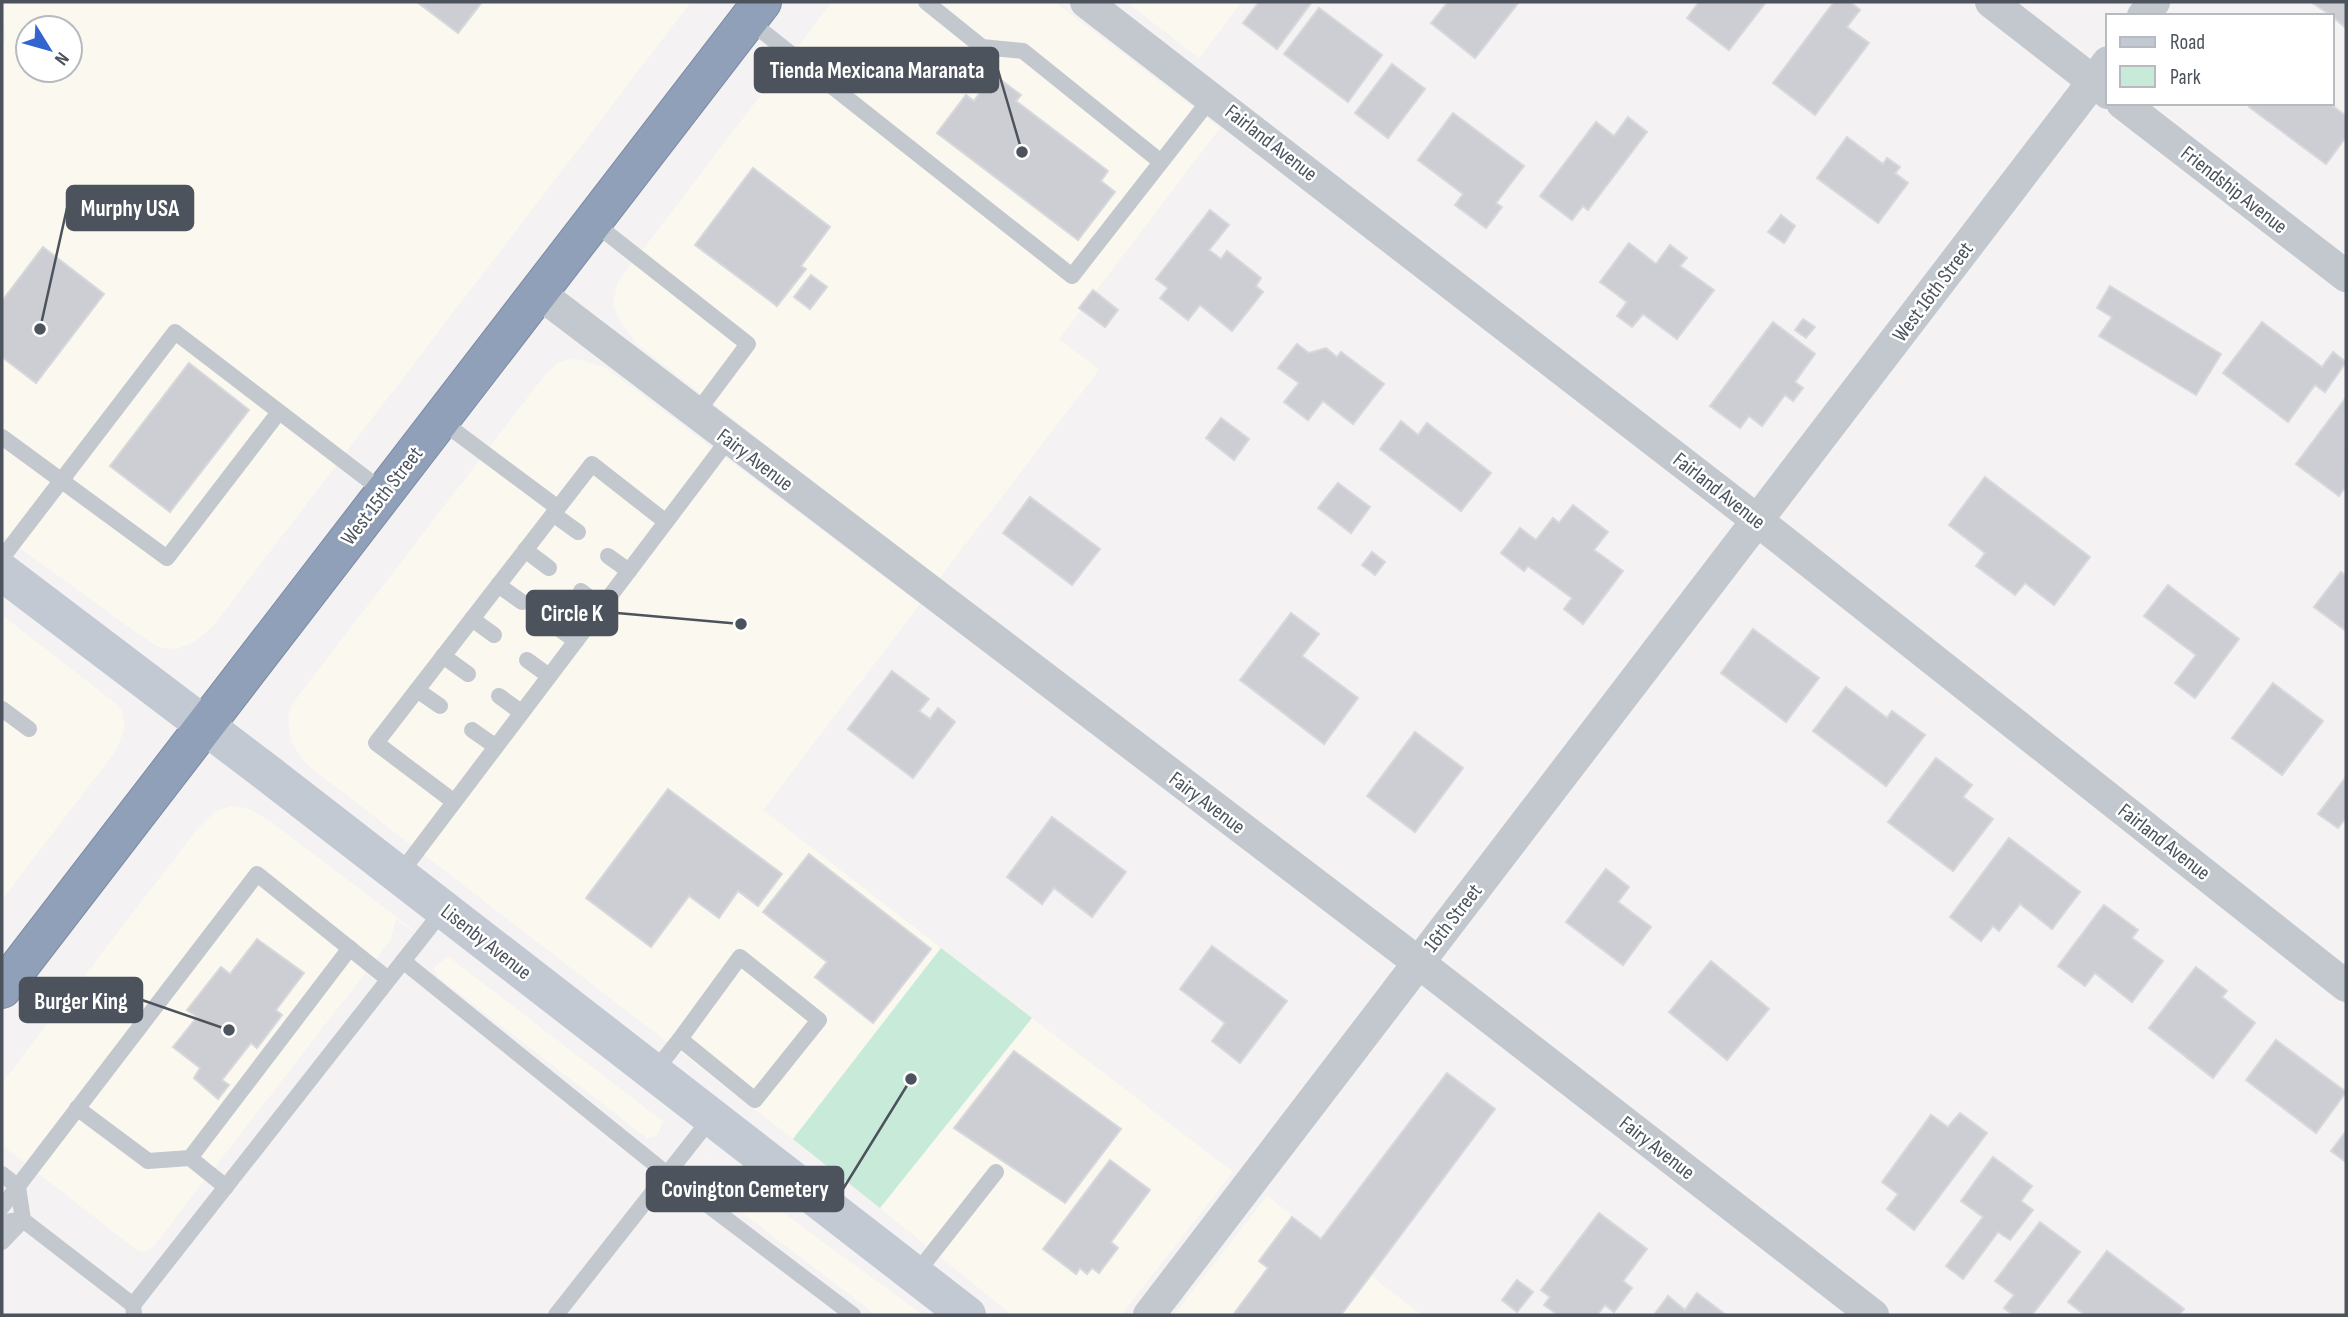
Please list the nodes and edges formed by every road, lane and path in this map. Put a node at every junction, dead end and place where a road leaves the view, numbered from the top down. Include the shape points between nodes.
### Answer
1 (926, 2) edge
2 (1991, 2) edge
3 (1089, 3) edge
4 (755, 11) edge
5 (2103, 79) edge
6 (1212, 97) junction
7 (2125, 105) edge
8 (1161, 162) junction
9 (593, 222) junction
10 (2346, 276) edge
11 (539, 293) junction
12 (279, 412) junction
13 (695, 415) junction
14 (440, 420) junction
15 (2, 437) edge
16 (728, 440) junction
17 (62, 479) junction
18 (384, 492) junction
19 (555, 511) junction
20 (1758, 521) junction
21 (666, 522) junction
22 (578, 532) dead end
23 (525, 550) junction
24 (608, 556) dead end
25 (550, 568) dead end
26 (629, 571) junction
27 (4, 575) edge
28 (498, 584) junction
29 (581, 591) dead end
30 (522, 602) dead end
31 (602, 607) junction
32 (472, 619) junction
33 (555, 626) dead end
34 (494, 635) dead end
35 (576, 641) junction
36 (443, 656) junction
37 (527, 660) dead end
38 (468, 674) dead end
39 (549, 676) junction
40 (416, 690) junction
41 (499, 696) dead end
42 (440, 706) dead end
43 (2, 709) edge
44 (521, 712) junction
45 (204, 726) junction
46 (29, 729) dead end
47 (472, 730) dead end
48 (495, 746) junction
49 (453, 801) junction
50 (400, 874) junction
51 (444, 909) junction
52 (351, 948) junction
53 (403, 961) junction
54 (1419, 963) junction
55 (388, 979) junction
56 (2346, 986) edge
57 (2, 989) edge
58 (680, 1039) junction
59 (654, 1072) junction
60 (77, 1108) junction
61 (737, 1117) junction
62 (190, 1158) junction
63 (996, 1172) dead end
64 (2, 1174) edge
65 (667, 1174) junction
66 (226, 1186) junction
67 (18, 1187) junction
68 (2, 1207) edge
69 (23, 1220) junction
70 (2, 1222) edge
71 (2, 1242) edge
72 (915, 1275) junction
73 (134, 1310) edge
74 (556, 1315) edge
75 (853, 1315) edge
76 (967, 1315) edge
77 (1149, 1315) edge
78 (1873, 1315) edge

1 - 8 lane via 982,47 1023,51
2 - 5 street
3 - 6 street, Fairland Avenue
4 - 8 lane via 1072,276
4 - 9 highway, West 15th Street
5 - 20 street, West 16th Street
6 - 8 lane
6 - 20 street, Fairland Avenue
7 - 10 street, Friendship Avenue
9 - 11 highway, West 15th Street
9 - 13 lane via 748,344
11 - 13 street, Fairy Avenue
11 - 14 highway, West 15th Street
12 - 17 lane via 167,558
12 - 17 lane via 175,332
12 - 18 lane
13 - 16 street, Fairy Avenue
14 - 18 highway, West 15th Street
14 - 19 lane
15 - 17 lane
16 - 21 lane
16 - 54 street, Fairy Avenue
17 - 27 lane
18 - 45 highway, West 15th Street
19 - 21 lane via 592,464
19 - 22 lane
19 - 23 lane
20 - 54 street, 16th Street
20 - 56 street, Fairland Avenue
21 - 26 lane
23 - 25 lane
23 - 28 lane
24 - 26 lane
26 - 31 lane
27 - 45 main road, Lisenby Avenue
28 - 30 lane
28 - 32 lane
29 - 31 lane
31 - 35 lane
32 - 34 lane
32 - 36 lane
33 - 35 lane
35 - 39 lane
36 - 38 lane
36 - 40 lane
37 - 39 lane
39 - 44 lane
40 - 42 lane
40 - 49 lane via 376,743
41 - 44 lane
43 - 46 lane
44 - 48 lane
45 - 50 main road, Lisenby Avenue
45 - 57 highway, West 15th Street
47 - 48 lane
48 - 49 lane
49 - 50 lane
50 - 51 main road, Lisenby Avenue
51 - 53 lane
51 - 59 main road, Lisenby Avenue
52 - 55 lane
52 - 60 lane via 257,874
52 - 62 lane
53 - 55 lane
53 - 65 lane
54 - 77 street, 16th Street
54 - 78 street, Fairy Avenue
55 - 66 lane
58 - 59 lane
58 - 61 lane
58 - 61 lane via 740,957 819,1020
59 - 61 main road, Lisenby Avenue
60 - 62 lane via 148,1161
60 - 67 lane
61 - 65 lane
61 - 72 main road, Lisenby Avenue
62 - 66 lane
63 - 72 lane
64 - 67 lane
65 - 74 lane
65 - 75 lane
66 - 73 lane
67 - 68 lane
67 - 69 lane
69 - 70 lane
69 - 71 lane
69 - 73 lane
72 - 76 main road, Lisenby Avenue

